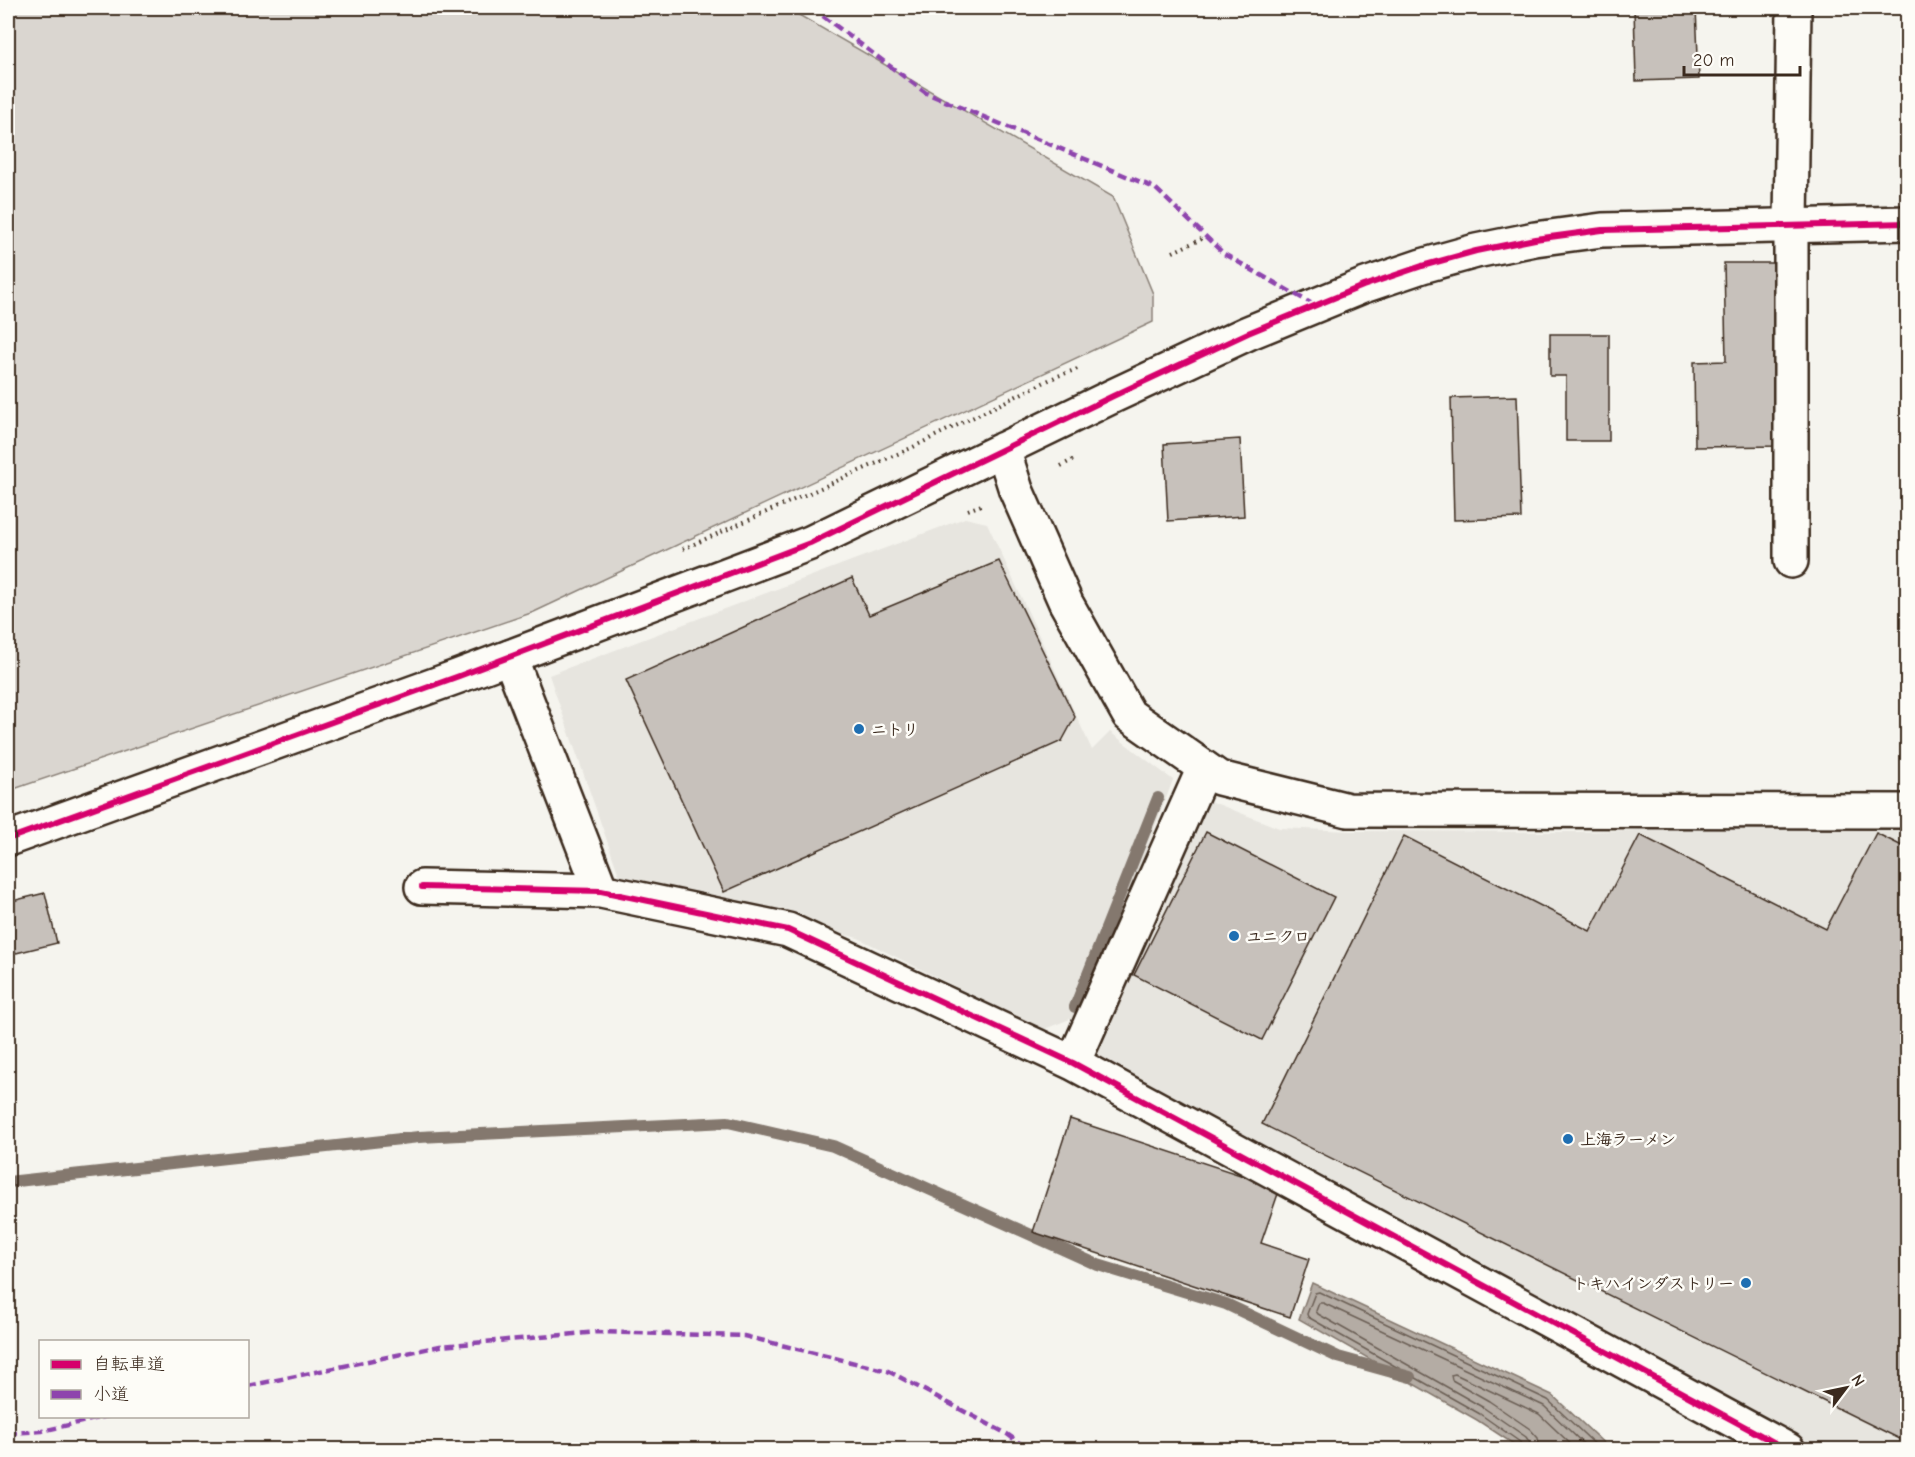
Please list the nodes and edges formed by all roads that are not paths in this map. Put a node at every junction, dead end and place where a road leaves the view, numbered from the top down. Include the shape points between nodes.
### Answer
1 (1794, 8) edge
2 (1908, 223) edge
3 (1791, 224) junction
4 (1003, 449) junction
5 (1791, 561) dead end
6 (510, 657) junction
7 (1204, 768) junction
8 (1908, 811) edge
9 (8, 839) edge
10 (422, 887) dead end
11 (601, 891) junction
12 (1073, 1063) junction
13 (1788, 1449) edge

1 - 3 street
2 - 3 street
3 - 4 street via 1602,230 1476,250 1363,286 1248,333
3 - 5 street
4 - 6 street via 810,543
4 - 7 street via 1016,490 1066,603 1129,715
6 - 9 street
6 - 11 street
7 - 8 street via 1219,778 1348,810
7 - 12 street
10 - 11 street
11 - 12 street via 788,930
12 - 13 street

